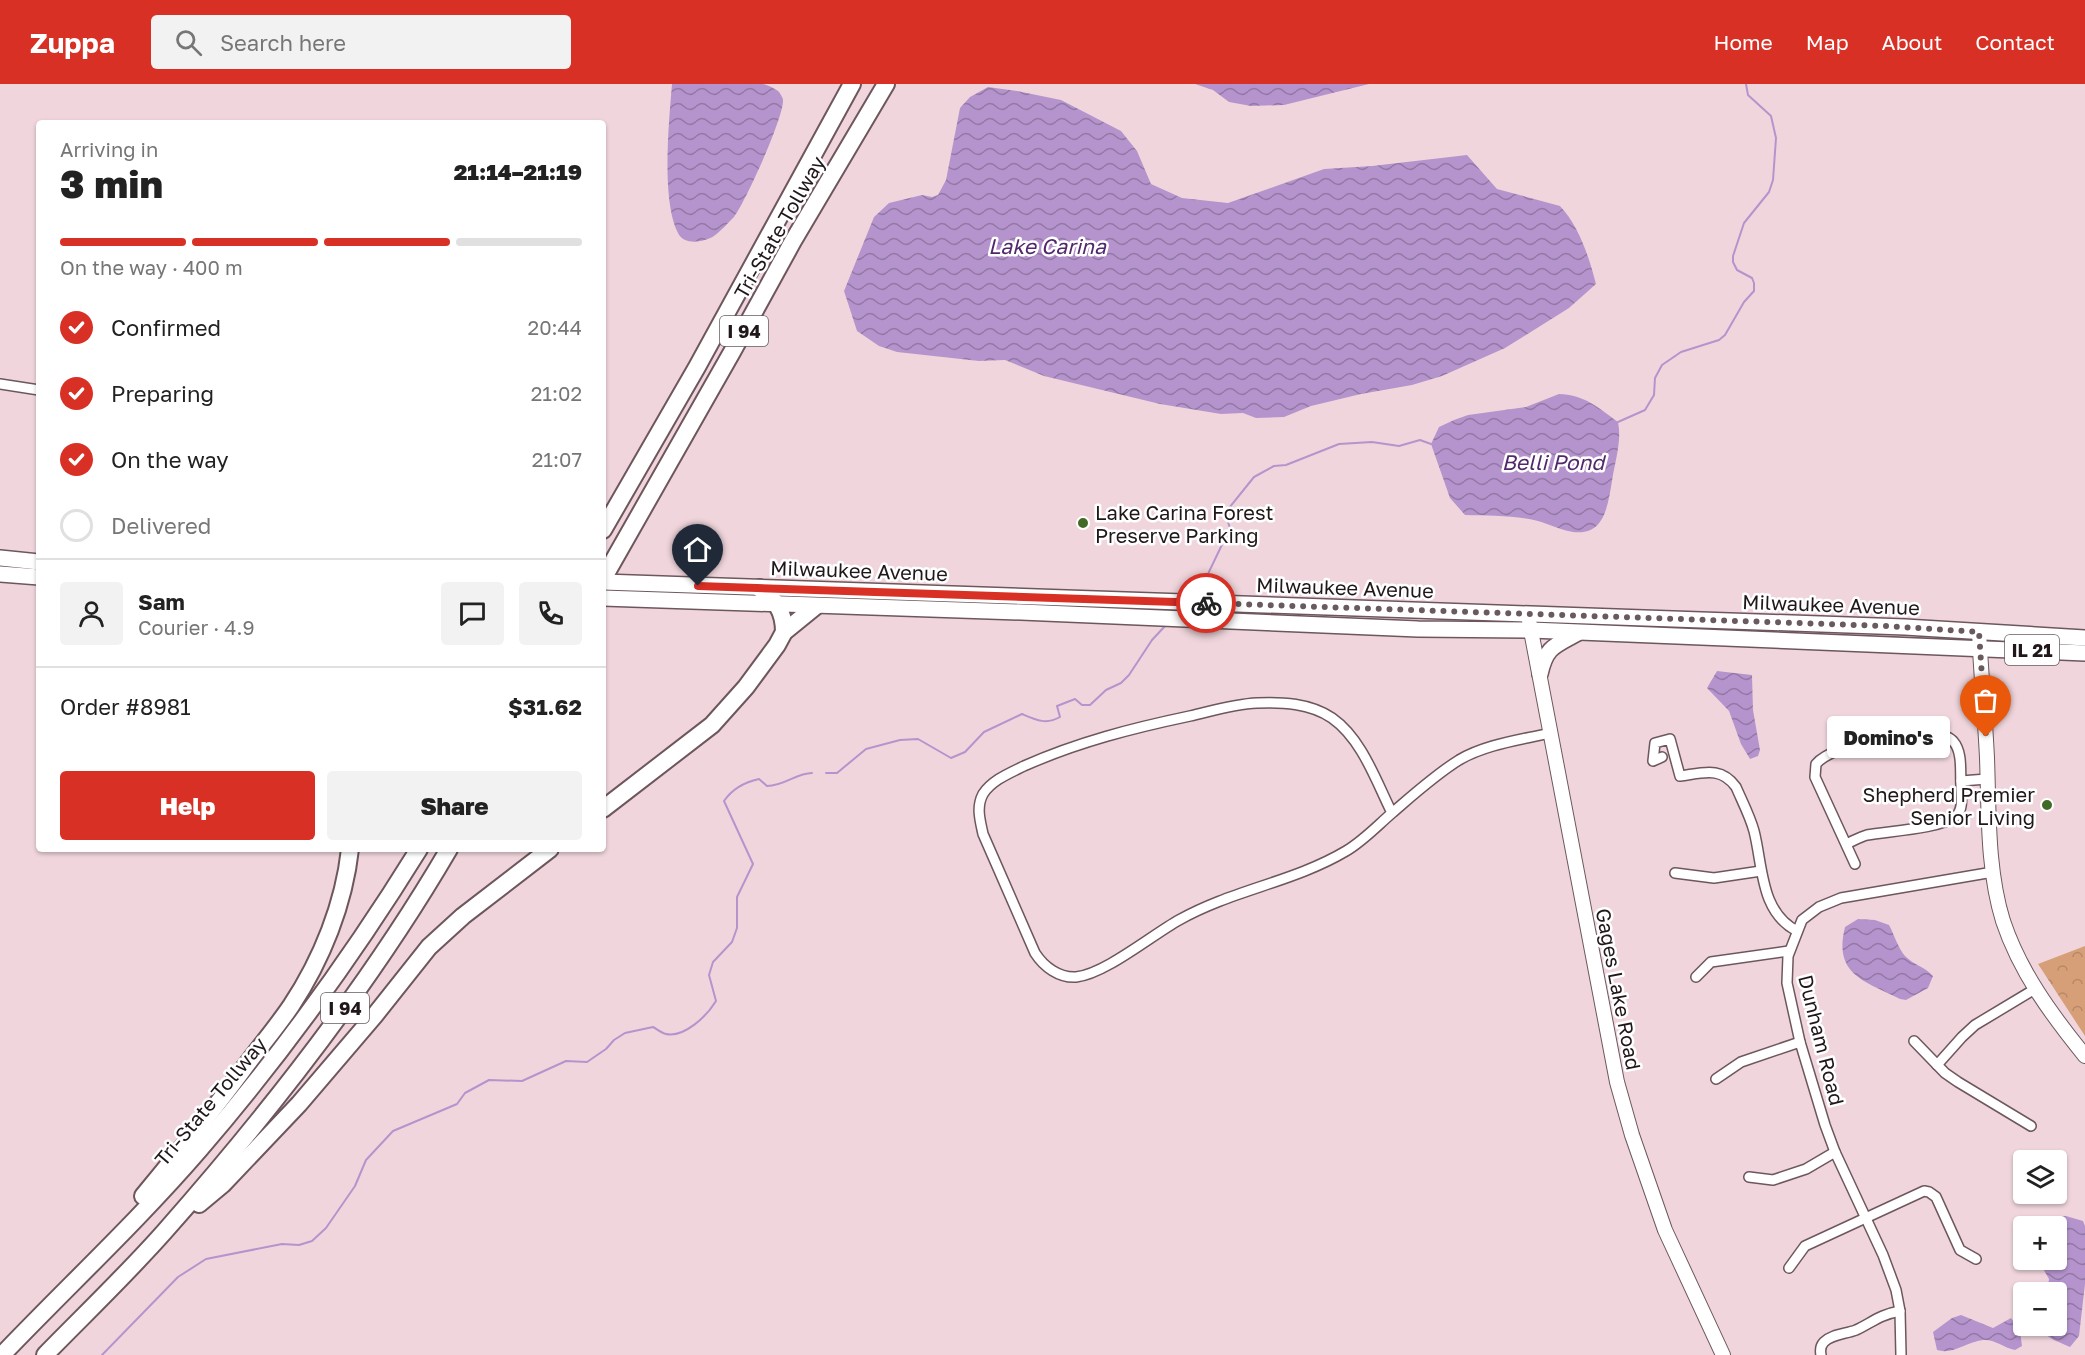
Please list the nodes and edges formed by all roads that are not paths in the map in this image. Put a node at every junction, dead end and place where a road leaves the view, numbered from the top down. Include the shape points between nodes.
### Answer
1 (852, 84) edge
2 (886, 84) edge
3 (0, 384) edge
4 (36, 390) edge
5 (606, 525) edge
6 (0, 558) edge
7 (36, 562) edge
8 (0, 574) edge
9 (606, 576) edge
10 (36, 578) edge
11 (606, 581) edge
12 (759, 588) junction
13 (606, 598) edge
14 (778, 605) junction
15 (816, 606) junction
16 (1530, 622) junction
17 (784, 632) junction
18 (1579, 632) junction
19 (1979, 632) junction
20 (2085, 638) edge
21 (1980, 648) junction
22 (2085, 653) edge
23 (1540, 674) junction
24 (1550, 733) junction
25 (1662, 757) dead end
26 (1988, 779) junction
27 (1961, 781) junction
28 (606, 807) edge
29 (1392, 813) junction
30 (1846, 844) junction
31 (349, 852) edge
32 (417, 852) edge
33 (447, 852) edge
34 (546, 852) edge
35 (1855, 864) dead end
36 (1761, 871) junction
37 (1992, 872) junction
38 (1675, 873) dead end
39 (1797, 931) junction
40 (1789, 951) junction
41 (1696, 977) dead end
42 (2035, 989) junction
43 (1914, 1041) dead end
44 (1800, 1042) junction
45 (2085, 1056) edge
46 (1937, 1065) junction
47 (1716, 1079) dead end
48 (2031, 1126) dead end
49 (1835, 1152) junction
50 (1749, 1177) dead end
51 (1865, 1219) junction
52 (165, 1231) junction
53 (1976, 1259) dead end
54 (1789, 1269) dead end
55 (45, 1310) junction
56 (1900, 1311) junction
57 (1, 1354) edge
58 (45, 1355) edge
59 (1723, 1355) edge
60 (1821, 1355) edge
61 (1901, 1355) edge

1 - 5 highway, Tri-State Tollway / I 94
2 - 9 highway, Tri-State Tollway / I 94 via 793,241
3 - 4 street
6 - 7 main road
8 - 10 main road
11 - 12 main road, Milwaukee Avenue / IL 21
12 - 14 highway
12 - 16 main road, Milwaukee Avenue / IL 21
13 - 14 main road, Milwaukee Avenue / IL 21
14 - 15 main road, Milwaukee Avenue / IL 21
14 - 17 highway
15 - 16 main road, Milwaukee Avenue / IL 21 via 1418,629
15 - 17 highway
16 - 18 main road, Milwaukee Avenue / IL 21
16 - 19 main road, Milwaukee Avenue / IL 21 via 1894,627
16 - 23 street, Gages Lake Road
17 - 28 highway via 746,687 712,725
18 - 21 main road, Milwaukee Avenue / IL 21
18 - 23 main road via 1551,647
19 - 20 main road, Milwaukee Avenue / IL 21
19 - 21 street
21 - 22 main road, Milwaukee Avenue / IL 21
21 - 26 street
23 - 24 street, Gages Lake Road
24 - 29 street via 1461,759
24 - 59 street, Gages Lake Road via 1609,1048 1632,1136 1665,1230
25 - 36 street via 1653,761 1655,743 1670,739 1680,776 1721,773 1731,781 1754,831
26 - 27 street
26 - 37 street
27 - 30 street via 1962,804 1956,816 1942,823 1864,836
27 - 30 street via 1957,747 1949,738 1938,735 1892,734 1825,755 1814,773
29 - 29 street via 1367,761 1349,733 1331,717 1308,707 1255,703 1154,723 1054,753 1006,775 984,793 978,815 1035,953 1041,962 1062,975 1074,977 1096,972 1217,901 1329,860 1364,838
30 - 35 street
31 - 55 highway via 329,932 291,1005 189,1142
32 - 55 highway, Tri-State Tollway / I 94 via 355,948 253,1085 136,1219
33 - 52 highway, I 94 via 394,937 316,1048
34 - 52 highway via 429,947 298,1104 223,1184
36 - 38 street via 1714,878
36 - 39 street via 1773,909 1783,923
37 - 39 street, Dunham Road via 1841,898 1819,907 1802,920
37 - 42 street via 2003,922
39 - 40 street, Dunham Road
40 - 41 street via 1711,963
40 - 44 street, Dunham Road via 1787,983
42 - 45 street
42 - 46 street via 1975,1025
43 - 46 street
44 - 47 street via 1741,1062
44 - 49 street, Dunham Road
46 - 48 street
49 - 50 street via 1806,1169 1773,1179
49 - 51 street, Dunham Road
51 - 53 street via 1919,1192 1929,1192 1936,1197 1960,1250
51 - 54 street via 1805,1246
51 - 56 street, Dunham Road via 1891,1274
52 - 58 highway, I 94
55 - 57 highway, Tri-State Tollway / I 94
56 - 60 street via 1829,1338
56 - 61 street, Dunham Road

